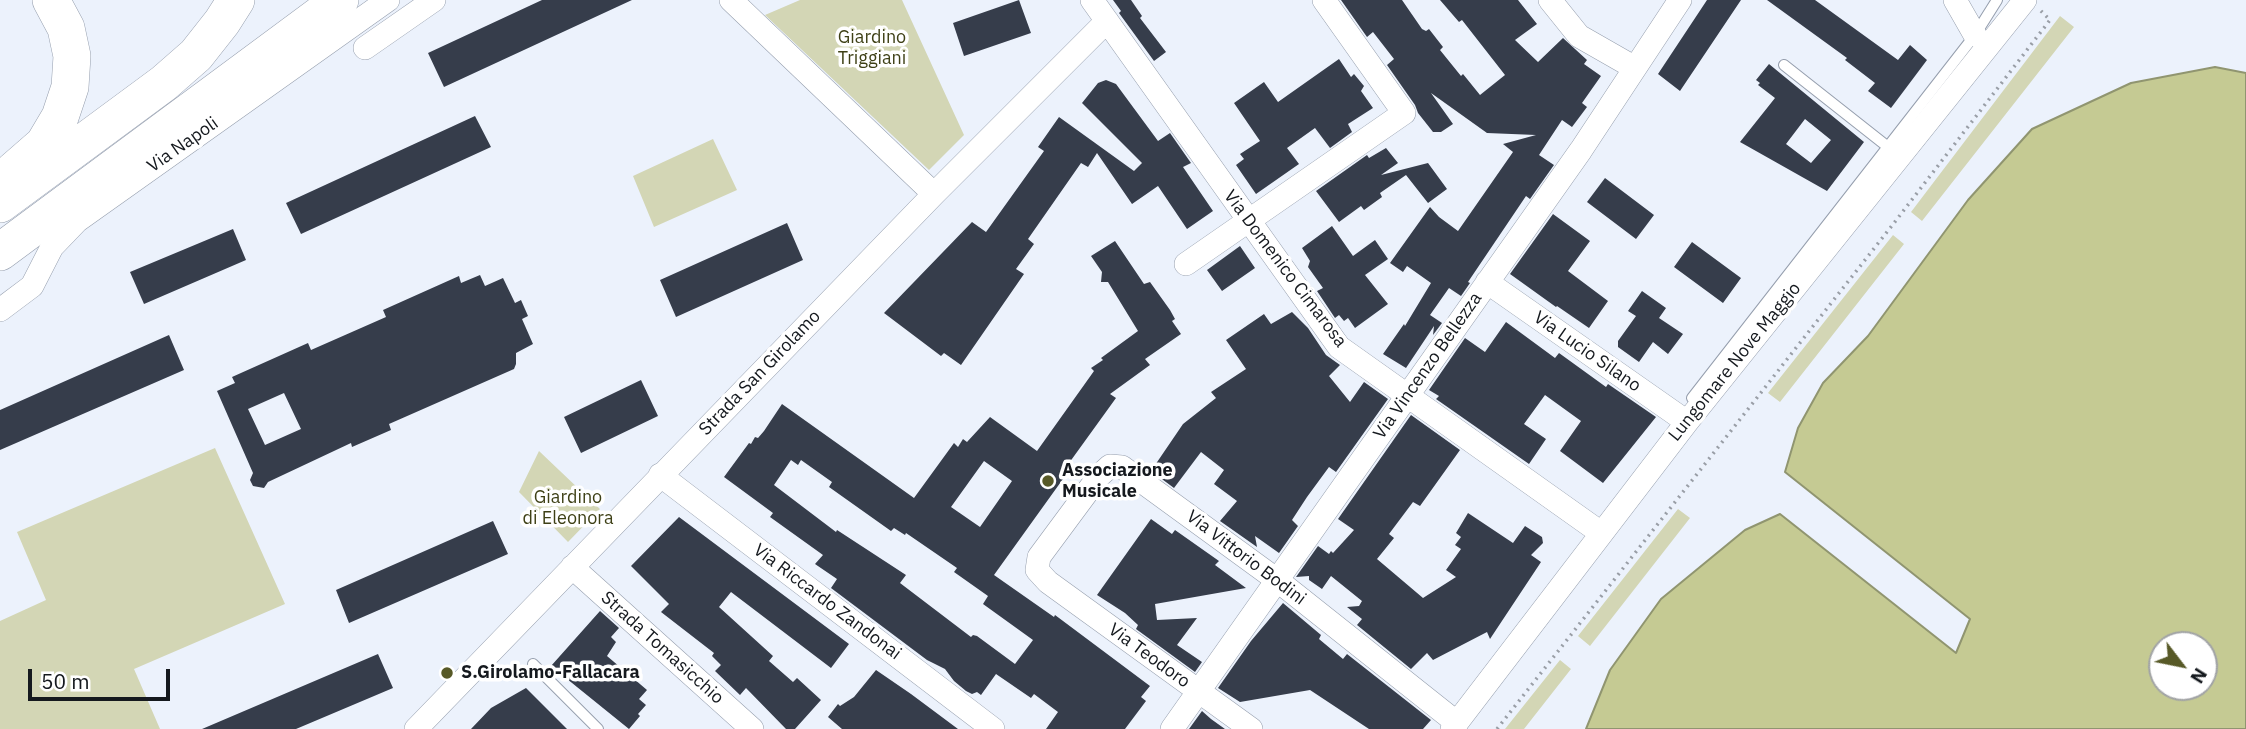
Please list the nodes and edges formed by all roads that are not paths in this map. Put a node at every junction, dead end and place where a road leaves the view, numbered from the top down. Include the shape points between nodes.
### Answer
1 (51, 0) edge
2 (236, 0) edge
3 (307, 0) edge
4 (340, 0) edge
5 (388, 0) edge
6 (434, 0) edge
7 (731, 0) edge
8 (1092, 0) edge
9 (1324, 0) edge
10 (1550, 0) edge
11 (1679, 0) edge
12 (1955, 0) edge
13 (1997, 0) edge
14 (2032, 4) edge
15 (1107, 21) junction
16 (1975, 35) junction
17 (365, 48) dead end
18 (1784, 65) dead end
19 (1635, 68) junction
20 (1888, 147) junction
21 (0, 180) edge
22 (934, 194) junction
23 (0, 204) edge
24 (1248, 222) junction
25 (0, 228) edge
26 (0, 251) edge
27 (1186, 264) dead end
28 (1487, 282) junction
29 (0, 310) edge
30 (1407, 395) junction
31 (1682, 419) junction
32 (660, 475) junction
33 (1601, 533) junction
34 (572, 567) junction
35 (1277, 580) junction
36 (1048, 582) joint
37 (533, 664) dead end
38 (1199, 693) junction
39 (1454, 726) edge
40 (416, 729) edge
41 (598, 729) edge
42 (752, 729) edge
43 (992, 729) edge
44 (1172, 729) edge
45 (1251, 729) edge

1 - 21 highway via 70,46 70,87 44,144
2 - 23 highway via 196,55 164,83
3 - 25 highway
4 - 26 highway
5 - 29 street, Via Napoli via 77,221 52,247 32,286
6 - 17 street
7 - 22 street
8 - 15 street, Via Domenico Cimarosa
9 - 24 street via 1404,113
10 - 19 street via 1579,36
11 - 19 street, Via Vincenzo Bellezza
12 - 16 street
13 - 16 lane
14 - 31 street, Lungomare Nove Maggio
15 - 22 street, Strada San Girolamo
15 - 24 street, Via Domenico Cimarosa
16 - 20 lane
18 - 20 lane
19 - 28 street, Via Vincenzo Bellezza
20 - 31 lane
22 - 32 street, Strada San Girolamo
24 - 27 street
24 - 30 street, Via Domenico Cimarosa via 1339,347
28 - 30 street, Via Vincenzo Bellezza
28 - 31 street, Via Lucio Silano
30 - 33 street, Via Domenico Cimarosa
30 - 35 street, Via Vincenzo Bellezza
31 - 33 street, Lungomare Nove Maggio
32 - 34 street, Strada San Girolamo
32 - 43 street, Via Riccardo Zandonai
33 - 39 street, Lungomare Nove Maggio
34 - 40 street, Strada San Girolamo
34 - 42 street, Strada Tomasicchio
35 - 36 street, Via Vittorio Bodini via 1122,467 1110,466 1039,557 1037,570
35 - 38 street, Via Vincenzo Bellezza
35 - 39 street, Via Vittorio Bodini
36 - 38 street, Via Teodoro
37 - 41 lane
38 - 44 street, Via Vincenzo Bellezza
38 - 45 street, Via Teodoro

